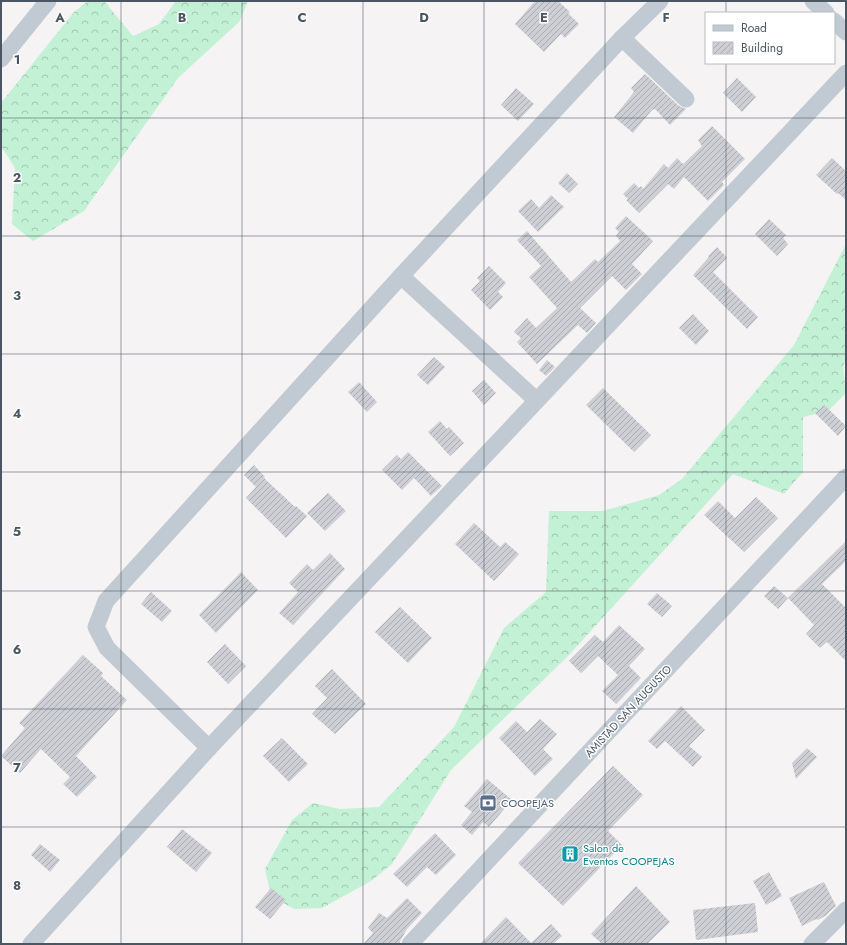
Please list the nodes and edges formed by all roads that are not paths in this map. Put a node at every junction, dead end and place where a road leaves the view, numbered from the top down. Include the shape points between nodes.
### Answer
1 (48, 1) edge
2 (660, 1) edge
3 (813, 1) edge
4 (825, 12) edge
5 (835, 22) edge
6 (846, 32) edge
7 (622, 38) junction
8 (1, 59) edge
9 (846, 73) edge
10 (686, 99) dead end
11 (401, 276) junction
12 (536, 400) junction
13 (846, 477) edge
14 (209, 748) junction
15 (846, 910) edge
16 (31, 944) edge
17 (410, 944) edge
18 (812, 944) edge

1 - 8 street
2 - 7 street
3 - 4 street
5 - 6 street
7 - 10 street
7 - 11 street
9 - 12 street
11 - 12 street
11 - 14 street via 106,601 96,627 107,648
12 - 14 street
13 - 17 street, AMISTAD SAN AUGUSTO
14 - 16 street
15 - 18 street

